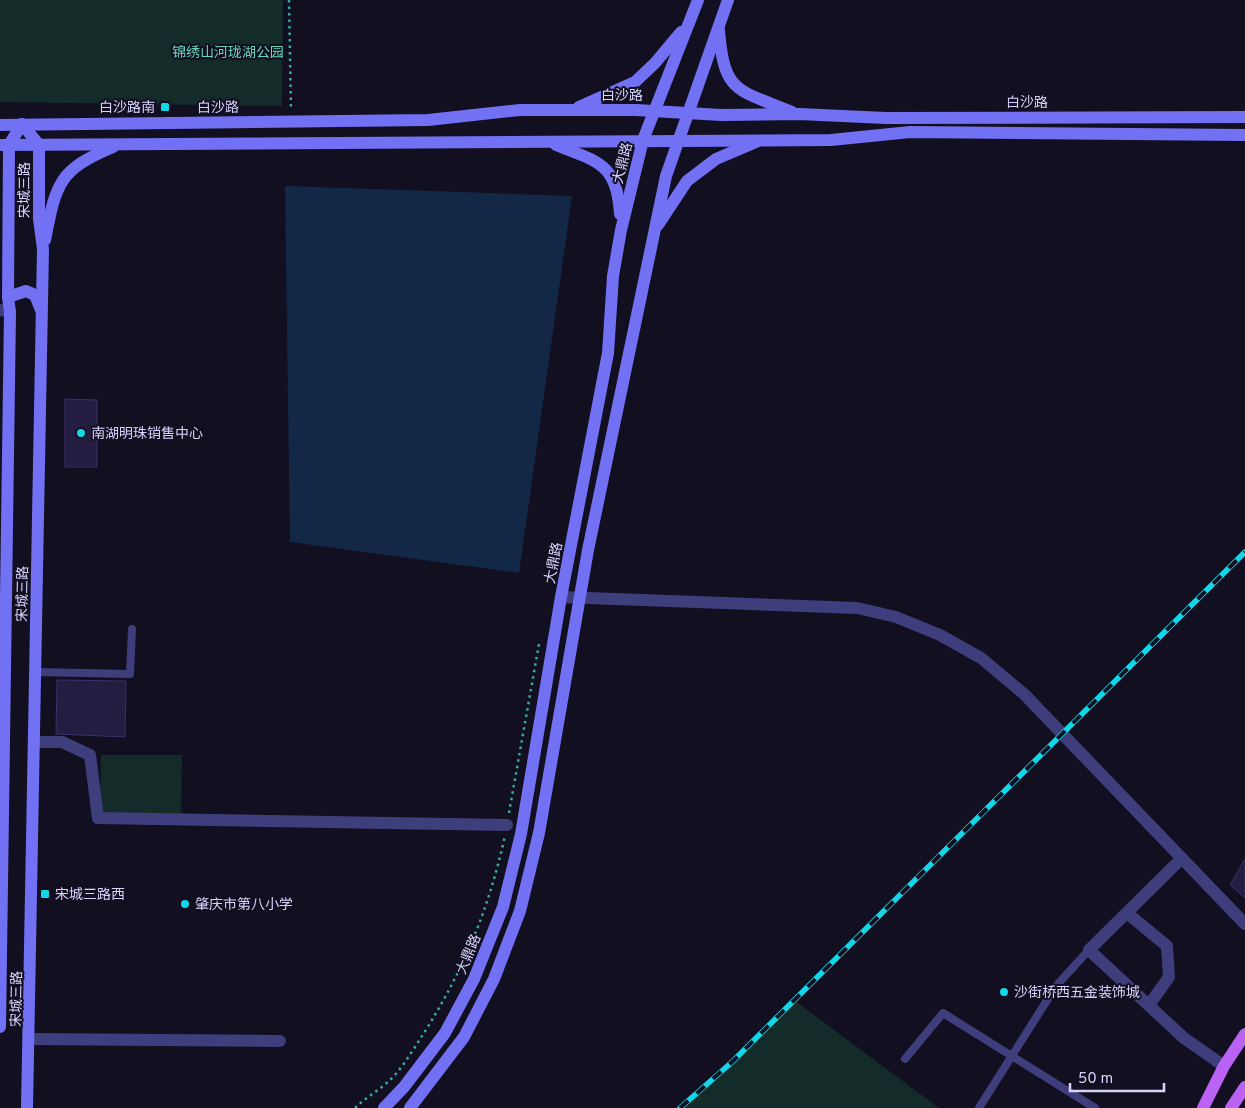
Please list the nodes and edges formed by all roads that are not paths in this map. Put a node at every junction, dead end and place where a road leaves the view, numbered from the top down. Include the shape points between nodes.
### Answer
1 (698, 0) edge
2 (728, 0) edge
3 (688, 24) junction
4 (718, 24) junction
5 (572, 110) junction
6 (654, 110) junction
7 (687, 113) junction
8 (799, 114) junction
9 (1245, 117) edge
10 (0, 124) edge
11 (22, 124) junction
12 (1245, 135) edge
13 (762, 139) junction
14 (643, 140) junction
15 (678, 141) junction
16 (551, 143) junction
17 (120, 144) junction
18 (5, 145) edge
19 (39, 146) junction
20 (0, 193) edge
21 (9, 217) junction
22 (622, 230) junction
23 (654, 232) junction
24 (43, 249) junction
25 (8, 298) junction
26 (5, 311) edge
27 (42, 312) junction
28 (562, 598) junction
29 (579, 598) junction
30 (132, 629) dead end
31 (2, 657) edge
32 (36, 672) junction
33 (35, 742) junction
34 (507, 825) road end
35 (1182, 858) junction
36 (1127, 913) junction
37 (1245, 924) edge
38 (1089, 950) junction
39 (1149, 1005) junction
40 (0, 1023) edge
41 (0, 1027) edge
42 (1245, 1034) edge
43 (30, 1039) junction
44 (280, 1041) dead end
45 (1012, 1056) junction
46 (904, 1059) dead end
47 (1224, 1066) junction
48 (1215, 1082) junction
49 (1245, 1087) edge
50 (1245, 1096) edge
51 (27, 1108) edge
52 (384, 1108) edge
53 (410, 1108) edge
54 (979, 1108) edge
55 (1095, 1108) edge
56 (1193, 1108) edge
57 (1203, 1108) edge
58 (1231, 1108) edge
59 (1240, 1108) edge

1 - 3 main road, 大鼎路
2 - 4 main road
3 - 5 main road via 635,82
3 - 6 main road, 大鼎路
4 - 7 main road
4 - 8 main road via 723,67 729,79 739,89
5 - 6 main road, 白沙路
5 - 11 main road, 白沙路 via 520,110 428,120
6 - 7 main road, 白沙路
6 - 14 main road, 大鼎路
7 - 8 main road, 白沙路
7 - 15 main road
8 - 9 main road, 白沙路 via 886,118
10 - 11 main road, 白沙路
11 - 18 main road, 宋城三路
11 - 19 main road, 宋城三路
12 - 13 main road via 910,132 831,140
13 - 15 main road
13 - 23 main road via 716,159 687,181
14 - 15 main road
14 - 16 main road
14 - 22 main road, 大鼎路
15 - 23 main road via 666,176
16 - 17 main road
16 - 22 main road via 596,161 606,169 619,190
17 - 19 main road
17 - 24 main road via 94,155 66,174 55,192
18 - 19 main road
18 - 21 main road, 宋城三路
19 - 24 main road, 宋城三路 via 39,219
20 - 21 main road
21 - 25 main road, 宋城三路
22 - 28 main road, 大鼎路 via 613,276 608,353
23 - 29 main road
24 - 27 main road, 宋城三路
25 - 26 main road, 宋城三路
25 - 27 main road via 26,290 35,295
26 - 31 main road, 宋城三路
27 - 32 main road, 宋城三路
28 - 29 street
28 - 52 main road, 大鼎路 via 521,834 503,907 474,980 445,1032
29 - 35 street via 857,608 896,617 940,635 981,658 1024,694
29 - 53 main road via 539,833 520,911 494,979 464,1037
30 - 32 lane via 130,674
31 - 40 main road, 宋城三路
32 - 33 main road, 宋城三路
33 - 34 street via 62,742 90,755 98,818
33 - 43 main road, 宋城三路
35 - 36 street
35 - 37 street
36 - 38 street
36 - 39 street via 1167,946 1169,977
38 - 39 street
38 - 45 lane via 1056,986
39 - 47 street via 1184,1038
40 - 41 main road, 宋城三路
42 - 47 main road
43 - 44 street
43 - 51 main road, 宋城三路
45 - 46 lane via 943,1013
45 - 54 lane
45 - 55 lane
47 - 48 main road
48 - 56 main road
48 - 57 main road
49 - 58 main road
50 - 59 main road

